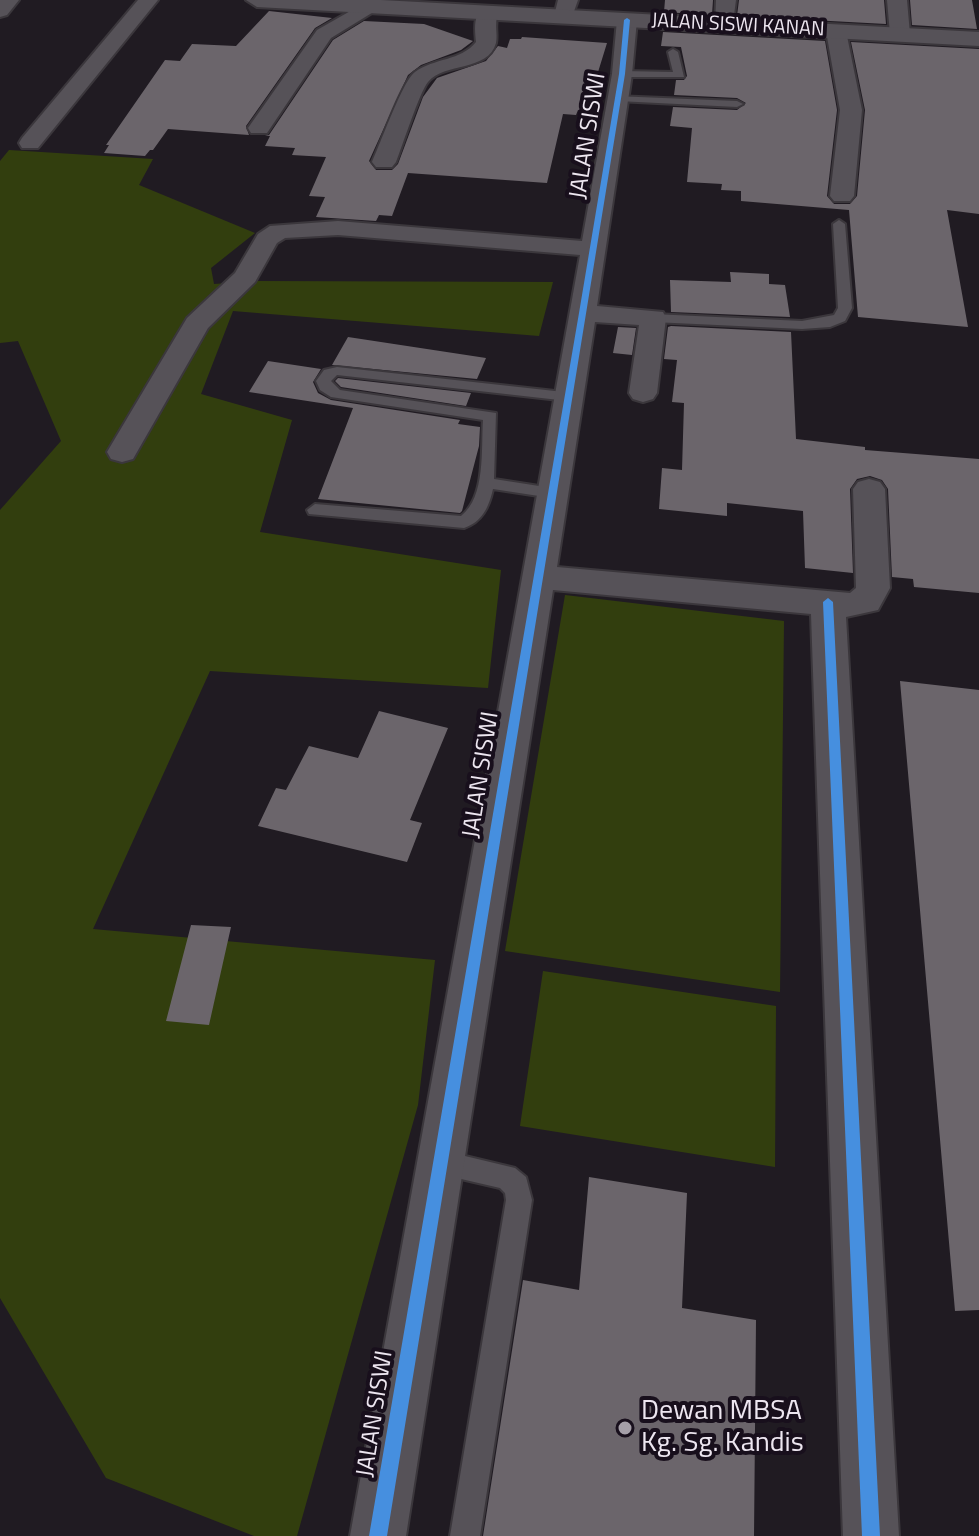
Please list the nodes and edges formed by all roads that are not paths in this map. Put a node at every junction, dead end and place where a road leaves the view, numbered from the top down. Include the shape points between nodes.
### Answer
1 (9, 0) edge
2 (148, 0) edge
3 (257, 0) edge
4 (726, 0) edge
5 (897, 0) edge
6 (405, 4) edge
7 (368, 7) junction
8 (566, 8) edge
9 (0, 11) edge
10 (488, 13) junction
11 (627, 20) junction
12 (725, 26) junction
13 (836, 31) junction
14 (900, 34) junction
15 (979, 39) edge
16 (673, 52) dead end
17 (680, 75) junction
18 (620, 86) junction
19 (696, 103) junction
20 (737, 104) dead end
21 (259, 128) dead end
22 (30, 143) dead end
23 (384, 162) dead end
24 (842, 196) dead end
25 (839, 224) dead end
26 (593, 249) junction
27 (583, 313) junction
28 (653, 318) junction
29 (643, 393) dead end
30 (568, 396) junction
31 (122, 452) dead end
32 (486, 483) junction
33 (869, 489) dead end
34 (552, 493) junction
35 (315, 510) dead end
36 (538, 577) junction
37 (828, 602) junction
38 (440, 1163) junction
39 (378, 1536) edge
40 (465, 1536) edge
41 (871, 1536) edge

1 - 9 street
2 - 22 street
3 - 7 street, JALAN SISWI KANAN
4 - 12 street
5 - 14 street
6 - 7 street, JALAN SISWI KANAN
6 - 10 street, JALAN SISWI KANAN
7 - 21 street via 324,34
8 - 10 street, JALAN SISWI KANAN
8 - 11 street, JALAN SISWI KANAN
10 - 23 street via 486,43 478,53 419,78
11 - 12 street, JALAN SISWI KANAN
11 - 18 street, JALAN SISWI
12 - 13 street, JALAN SISWI KANAN
13 - 14 street, JALAN SISWI KANAN
13 - 24 street via 851,110
14 - 15 street, JALAN SISWI KANAN
16 - 17 lane
17 - 18 lane
17 - 19 lane
18 - 19 lane
18 - 26 street, JALAN SISWI
19 - 20 lane
25 - 28 lane via 845,308 840,318 802,325
26 - 27 street, JALAN SISWI
26 - 31 street via 338,228 271,234 246,277 197,324
27 - 28 street
27 - 30 street, JALAN SISWI
28 - 29 street
30 - 32 lane via 337,371 326,376 325,387 336,394 491,416
30 - 34 street, JALAN SISWI
32 - 34 lane
32 - 35 lane via 475,515 464,522
33 - 37 street via 873,588 866,601
34 - 36 street, JALAN SISWI
36 - 37 street
36 - 38 street, JALAN SISWI
37 - 41 street
38 - 39 street, JALAN SISWI
38 - 40 lane via 506,1177 517,1186 519,1200

